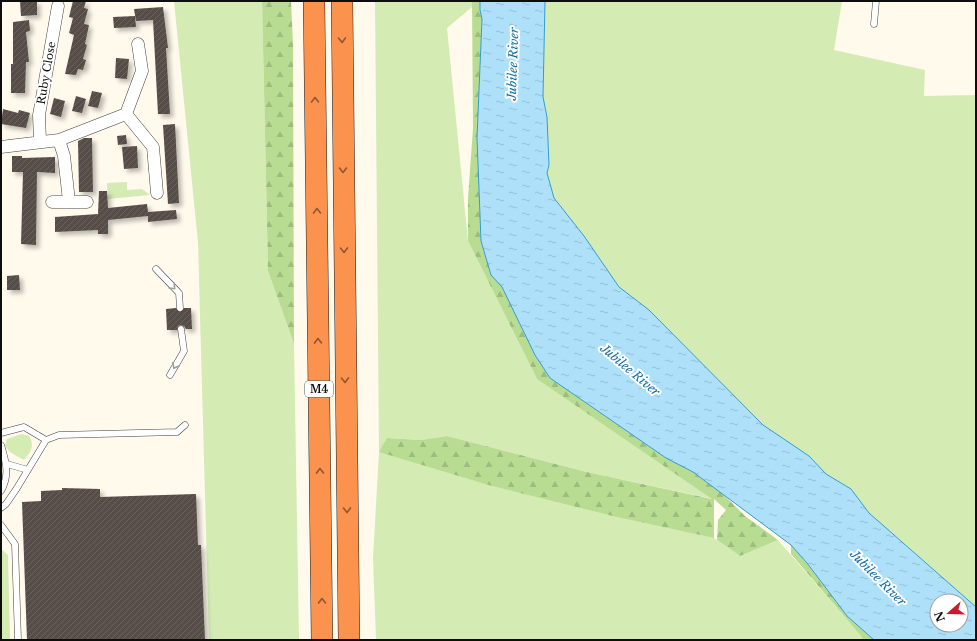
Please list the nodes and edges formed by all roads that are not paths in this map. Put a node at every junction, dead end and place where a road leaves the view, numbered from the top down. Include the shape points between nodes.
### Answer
1 (314, 1) edge
2 (342, 1) edge
3 (876, 1) edge
4 (58, 6) dead end
5 (874, 24) dead end
6 (138, 44) dead end
7 (126, 114) junction
8 (59, 140) junction
9 (40, 141) junction
10 (1, 147) edge
11 (157, 193) dead end
12 (69, 201) junction
13 (52, 202) dead end
14 (87, 202) dead end
15 (156, 269) dead end
16 (180, 308) dead end
17 (181, 329) dead end
18 (170, 375) dead end
19 (185, 425) dead end
20 (1, 433) edge
21 (46, 440) junction
22 (1, 446) edge
23 (7, 464) junction
24 (28, 470) junction
25 (1, 491) edge
26 (1, 508) edge
27 (1, 525) edge
28 (18, 640) edge
29 (322, 640) edge
30 (349, 640) edge

29 -> 1 highway, M4
2 -> 30 highway, M4
3 - 5 lane
4 - 9 street, Ruby Close via 39,115
6 - 7 street via 142,71
7 - 8 street
7 - 11 street via 153,147
8 - 9 street
8 - 12 street via 64,156
9 - 10 street
12 - 13 street
12 - 14 street
15 -> 16 lane via 179,294
17 -> 18 lane via 184,351
19 - 21 lane via 177,432 59,435
20 - 21 lane via 24,427
21 - 24 lane
22 - 23 lane
23 - 24 lane
23 - 25 lane
24 - 26 lane
27 - 28 lane via 15,544

